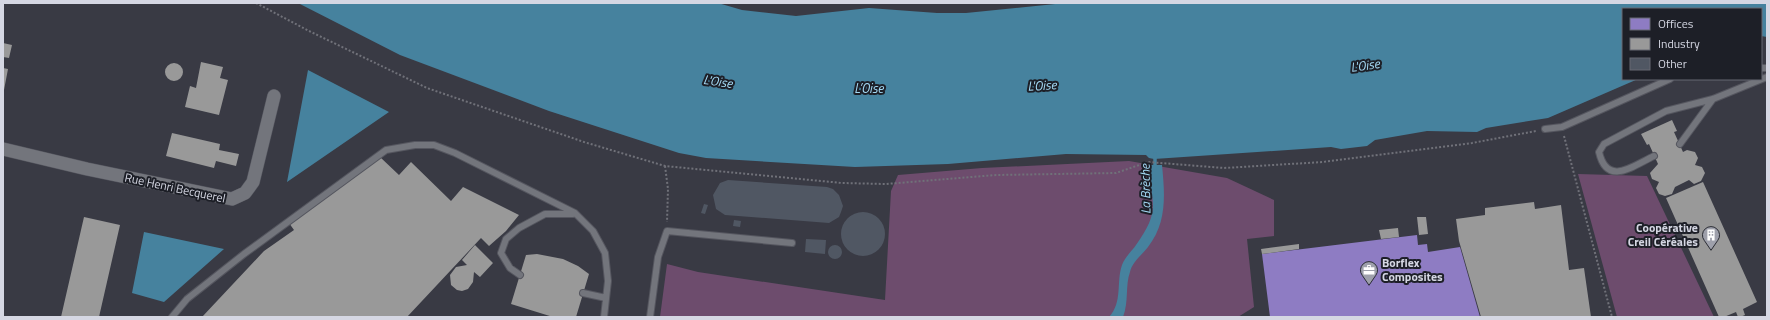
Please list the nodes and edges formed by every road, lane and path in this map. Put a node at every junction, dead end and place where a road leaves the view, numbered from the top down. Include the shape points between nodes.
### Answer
1 (256, 3) edge
2 (1668, 80) edge
3 (1760, 80) edge
4 (274, 96) dead end
5 (1713, 100) junction
6 (1562, 127) junction
7 (1545, 129) joint
8 (1680, 144) dead end
9 (3, 149) edge
10 (1654, 156) dead end
11 (665, 166) junction
12 (576, 214) junction
13 (667, 231) junction
14 (792, 243) dead end
15 (520, 275) dead end
16 (583, 293) dead end
17 (606, 298) junction
18 (172, 317) edge
19 (604, 317) edge
20 (650, 317) edge
21 (1612, 317) edge

1 - 11 path via 427,88 584,142
2 - 6 lane
3 - 5 lane
4 - 9 street, Rue Henri Becquerel via 252,182 245,194 232,199
5 - 8 lane
5 - 10 lane via 1666,111 1604,144 1599,152 1602,164 1610,171 1621,172
6 - 7 lane
6 - 21 path
7 - 11 path via 1472,143 1323,162 1224,168 1148,162 1116,173 996,175 886,184 842,183
11 - 13 path via 668,190
12 - 15 lane via 545,214 519,228 506,240 502,253 510,268
12 - 17 lane via 593,231 605,253 608,281
12 - 18 lane via 434,145 386,150 237,259 187,299
13 - 14 lane
13 - 20 lane via 658,258
16 - 17 lane
17 - 19 lane

